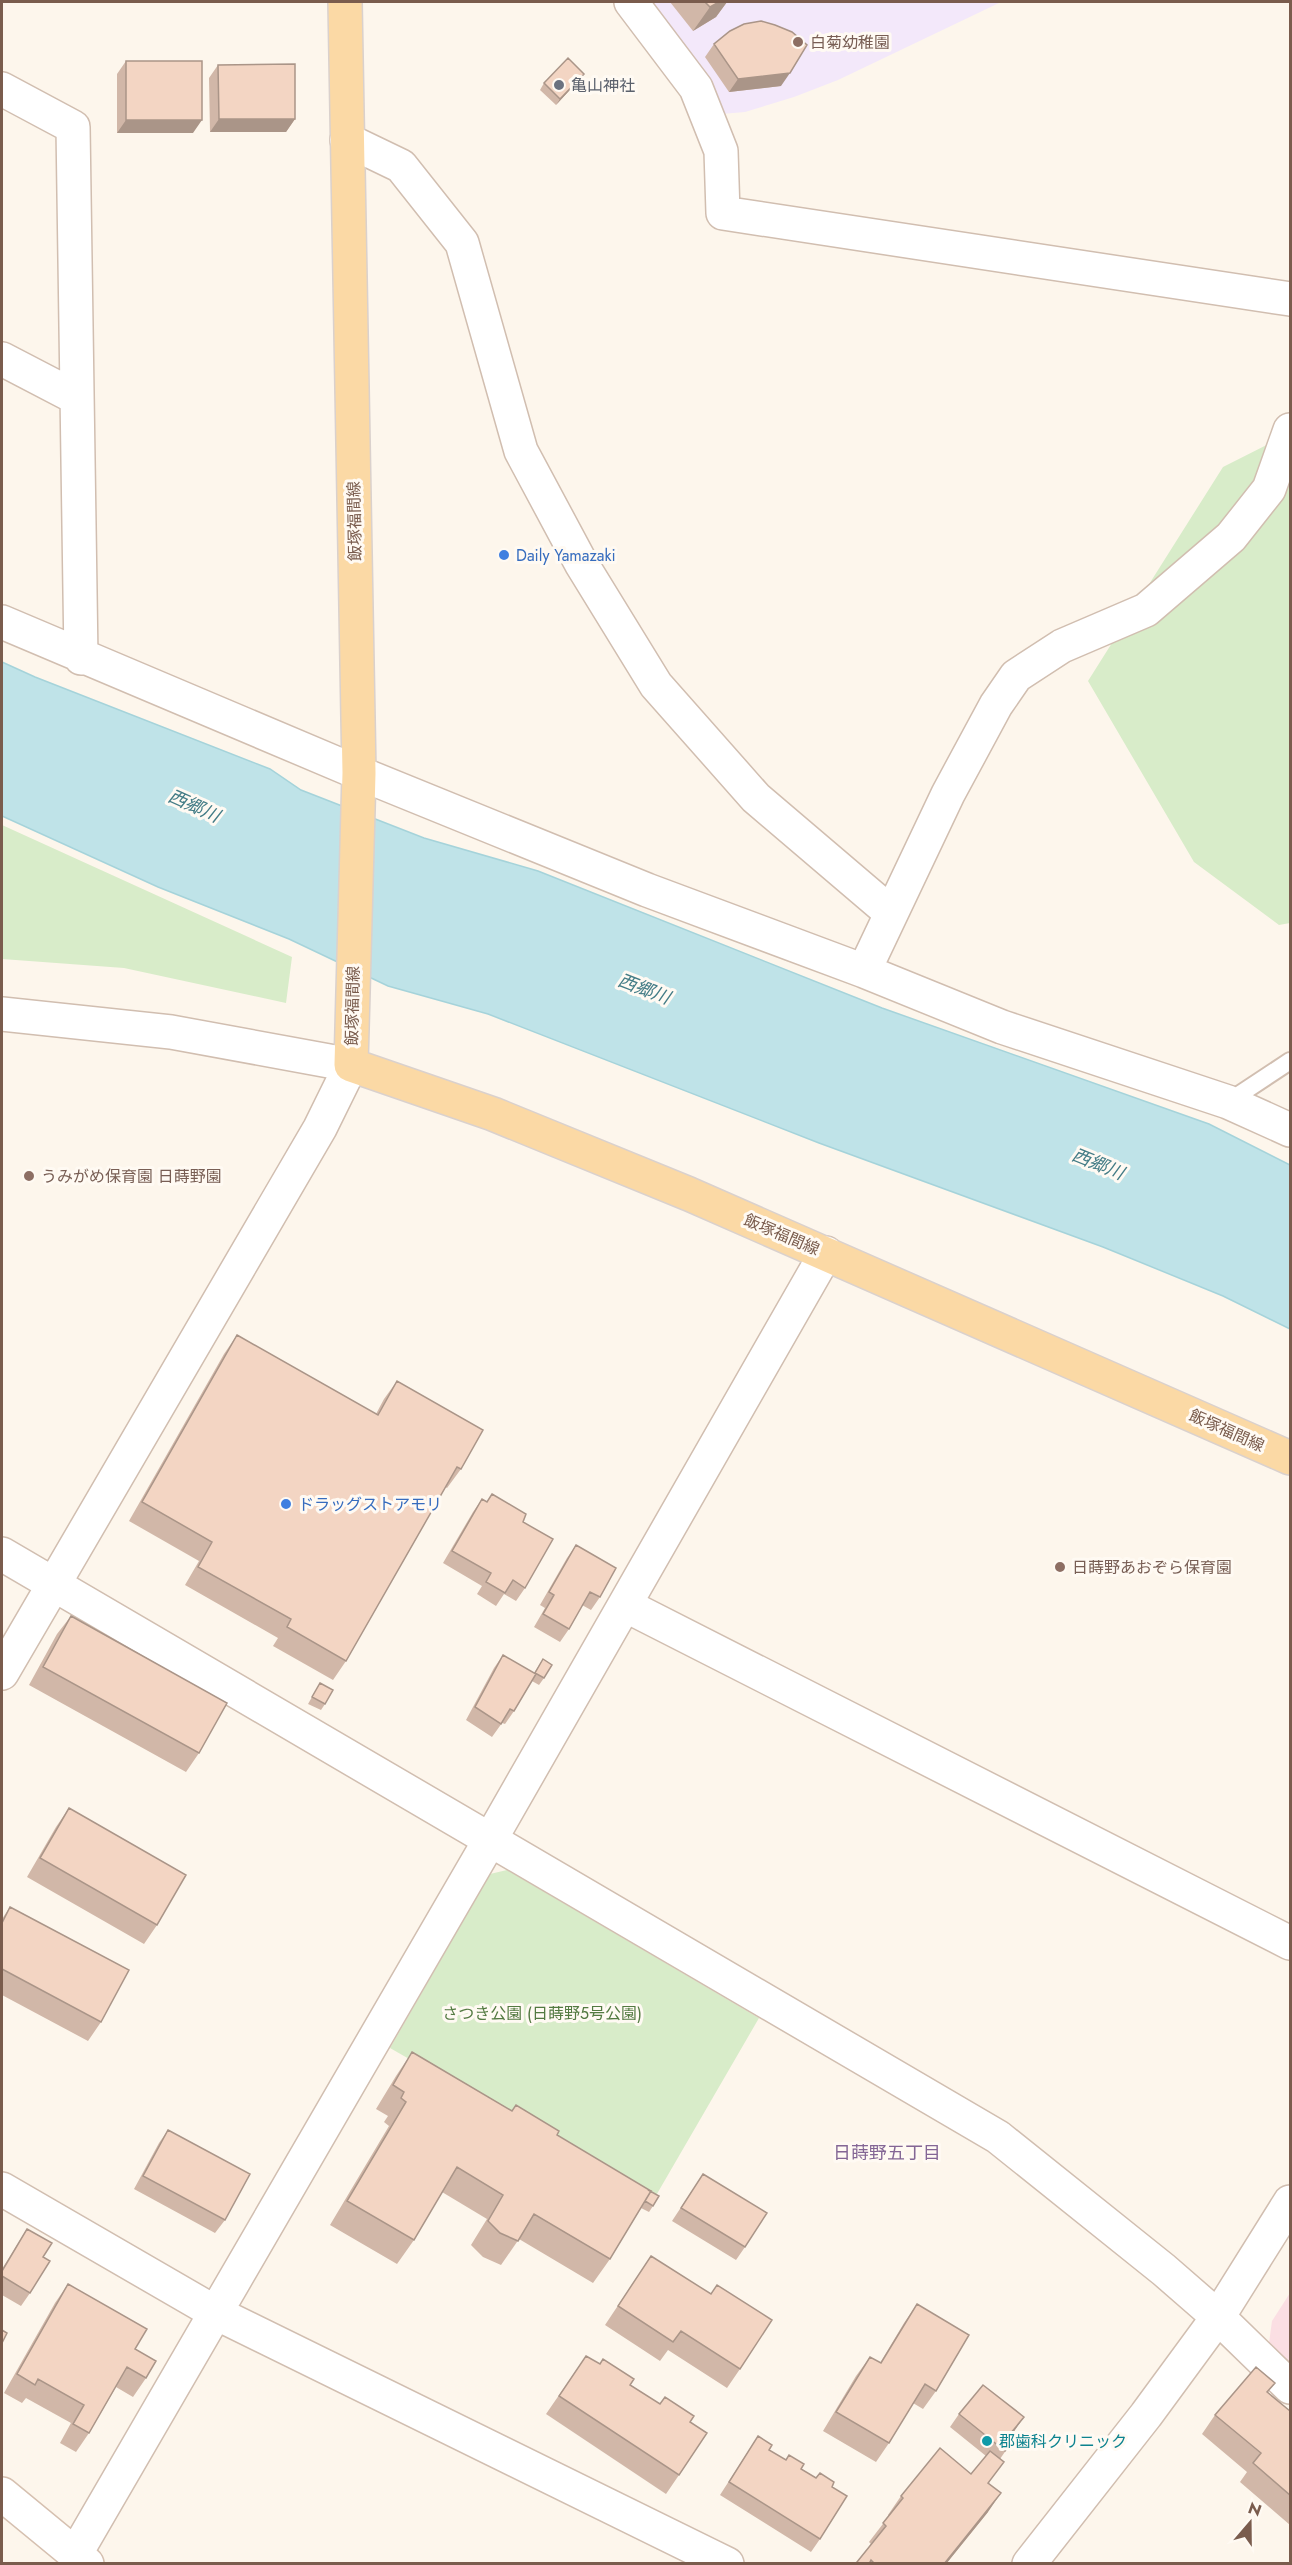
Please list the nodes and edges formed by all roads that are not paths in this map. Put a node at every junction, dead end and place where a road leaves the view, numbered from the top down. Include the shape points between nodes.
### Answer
1 (345, 2) edge
2 (631, 2) edge
3 (2, 89) edge
4 (347, 140) junction
5 (1290, 299) edge
6 (2, 359) edge
7 (77, 398) junction
8 (1290, 430) edge
9 (2, 622) edge
10 (81, 658) junction
11 (358, 788) junction
12 (891, 913) junction
13 (864, 970) junction
14 (2, 1014) edge
15 (1290, 1061) edge
16 (351, 1065) junction
17 (1228, 1102) junction
18 (1290, 1130) edge
19 (826, 1253) junction
20 (1290, 1458) edge
21 (2, 1554) edge
22 (52, 1583) junction
23 (625, 1605) junction
24 (2, 1673) edge
25 (490, 1840) junction
26 (1290, 1943) edge
27 (2, 2189) edge
28 (1290, 2202) edge
29 (216, 2313) junction
30 (1218, 2317) junction
31 (1290, 2387) edge
32 (2, 2494) edge
33 (82, 2558) edge
34 (727, 2564) edge
35 (1029, 2564) edge

1 - 4 main road, 飯塚福間線
2 - 5 street via 696,88 721,151 723,213
3 - 7 street via 73,127
4 - 11 main road, 飯塚福間線
4 - 12 street via 401,166 462,243 521,451 581,563 657,685 756,798
6 - 7 street
7 - 10 street
8 - 12 street via 1269,489 1231,537 1146,610 1062,646 1016,676 948,794
9 - 10 street
10 - 11 street
11 - 13 street
11 - 16 main road, 飯塚福間線
12 - 13 street
13 - 17 street via 1002,1027
14 - 16 street via 171,1032
15 - 17 lane
16 - 19 main road, 飯塚福間線 via 494,1113
16 - 22 street via 320,1128
17 - 18 street
19 - 20 main road, 飯塚福間線
19 - 23 street
21 - 22 street
22 - 24 street
22 - 25 street
23 - 25 street
23 - 26 street
25 - 29 street
25 - 30 street via 998,2137
27 - 29 street
28 - 30 street
29 - 33 street
29 - 34 street
30 - 31 street
30 - 35 street
32 - 33 street

